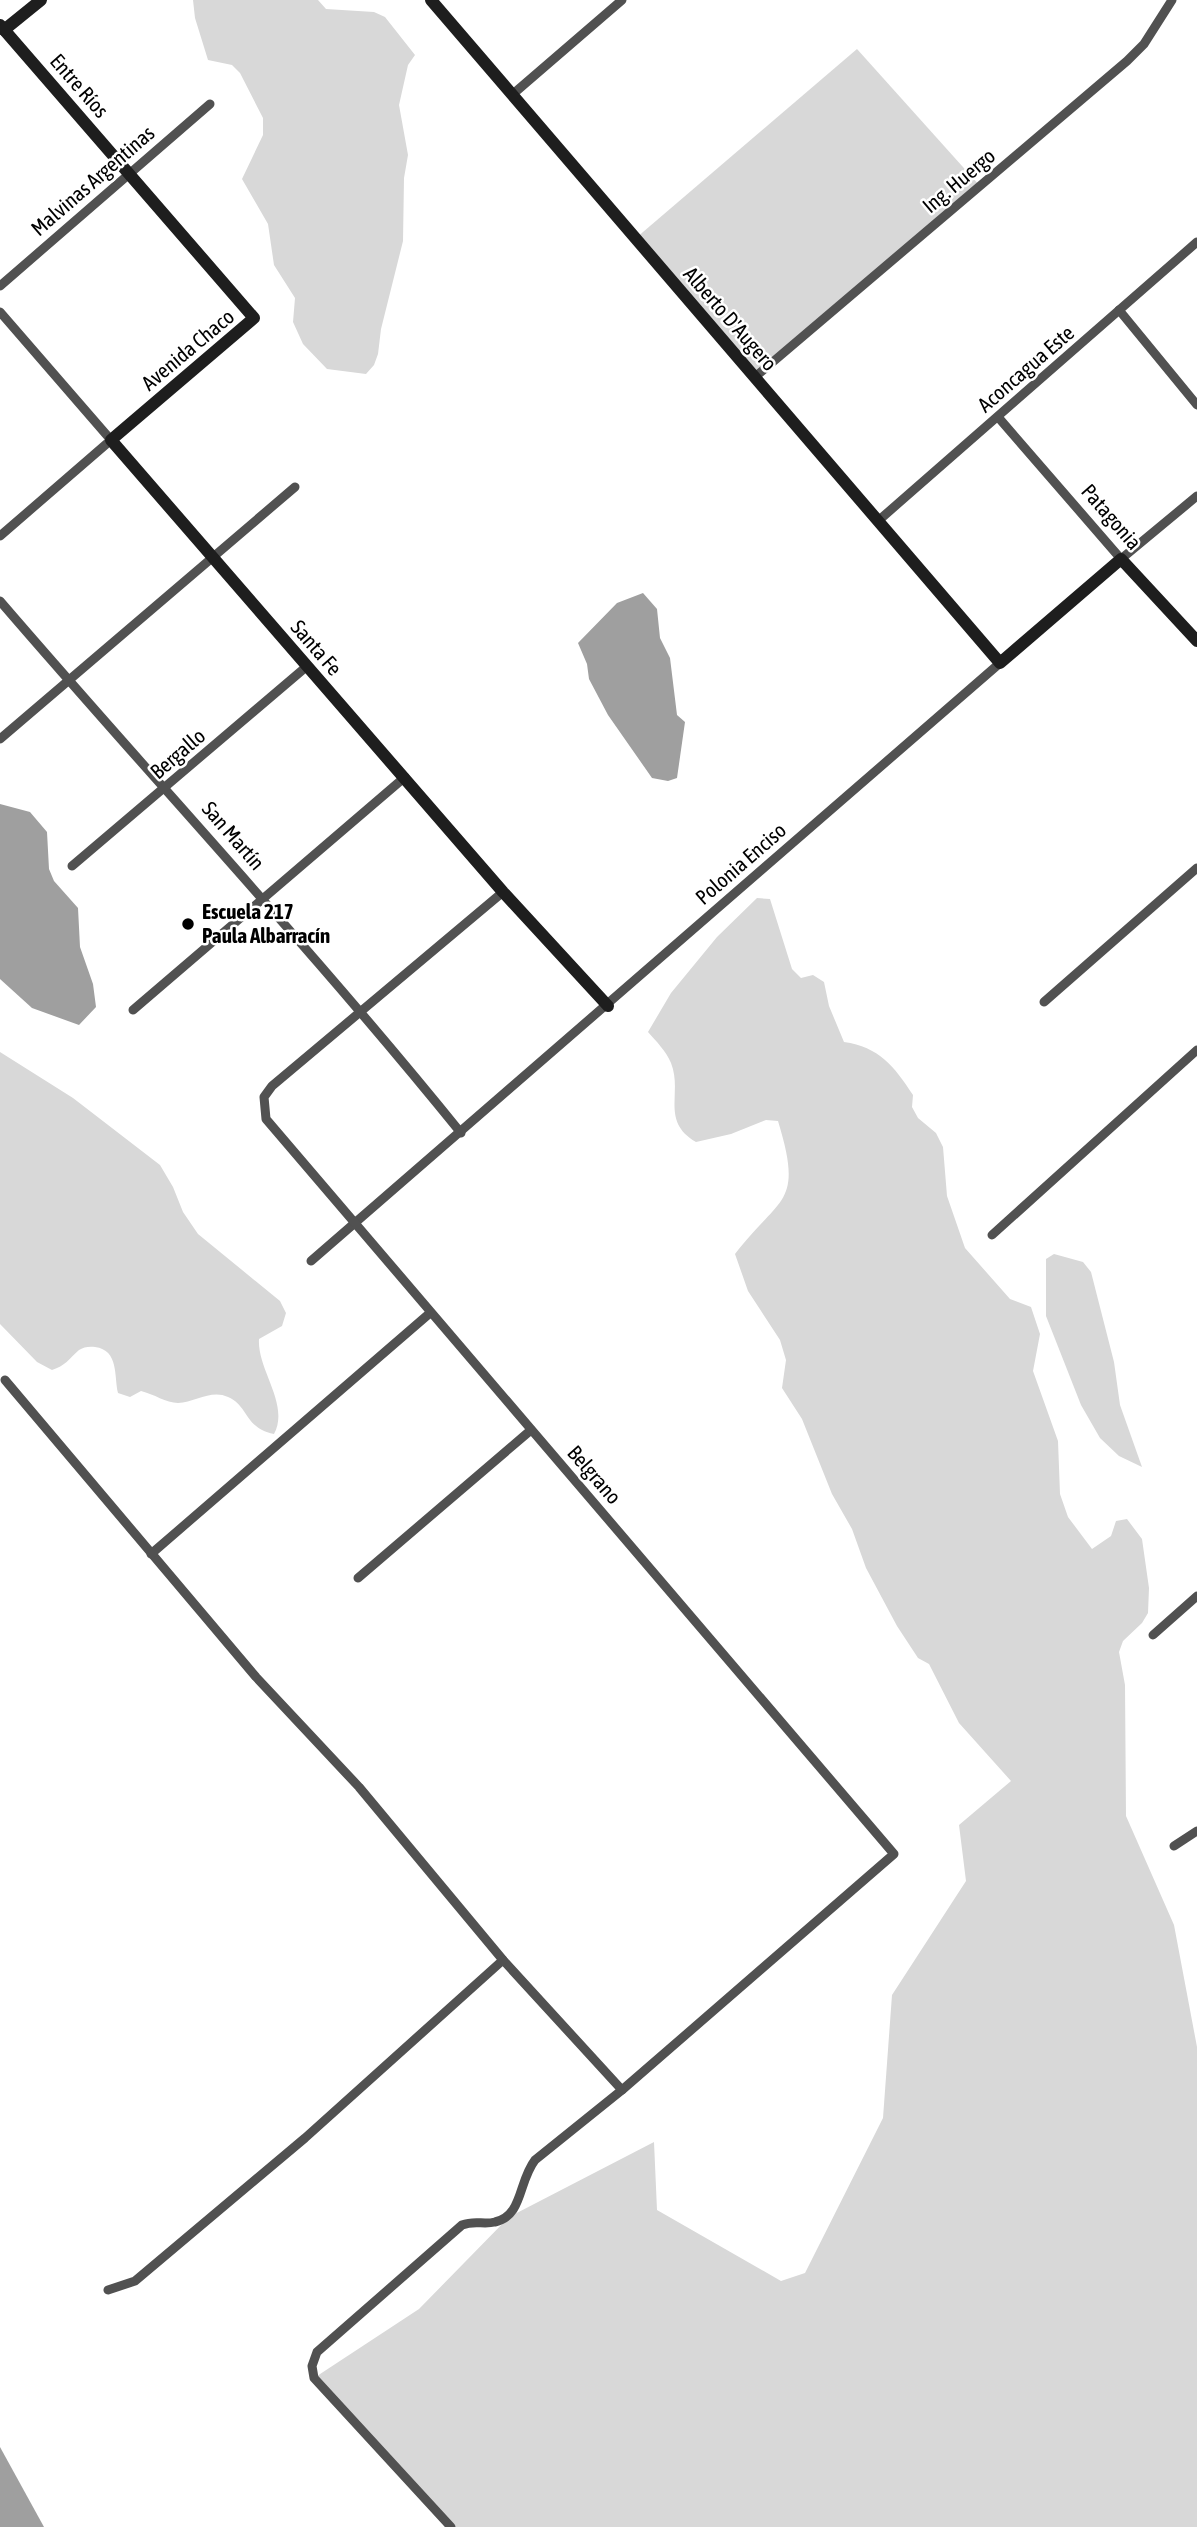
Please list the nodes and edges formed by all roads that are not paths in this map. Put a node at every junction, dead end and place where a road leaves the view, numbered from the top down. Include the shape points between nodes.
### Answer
1 (41, 0) edge
2 (431, 0) edge
3 (622, 0) edge
4 (1172, 0) edge
5 (1, 30) edge
6 (513, 94) junction
7 (210, 104) dead end
8 (128, 173) junction
9 (1197, 242) edge
10 (0, 286) edge
11 (1119, 310) junction
12 (0, 312) edge
13 (755, 377) junction
14 (1197, 405) edge
15 (998, 416) junction
16 (111, 440) junction
17 (295, 487) dead end
18 (1197, 496) edge
19 (878, 522) junction
20 (0, 536) edge
21 (212, 557) junction
22 (1121, 559) junction
23 (0, 601) edge
24 (1197, 641) edge
25 (1000, 663) junction
26 (306, 667) junction
27 (68, 679) junction
28 (0, 739) edge
29 (405, 777) junction
30 (167, 788) junction
31 (72, 866) dead end
32 (1197, 868) edge
33 (503, 892) junction
34 (266, 900) junction
35 (1044, 1002) dead end
36 (608, 1006) junction
37 (133, 1010) dead end
38 (362, 1011) junction
39 (1197, 1050) edge
40 (461, 1133) junction
41 (356, 1225) junction
42 (992, 1236) dead end
43 (311, 1261) dead end
44 (430, 1313) junction
45 (5, 1380) dead end
46 (531, 1430) junction
47 (151, 1554) junction
48 (358, 1578) dead end
49 (1197, 1597) edge
50 (1153, 1635) dead end
51 (1197, 1831) edge
52 (1174, 1846) dead end
53 (503, 1960) junction
54 (622, 2090) junction
55 (108, 2290) dead end
56 (451, 2527) edge

1 - 5 main road
2 - 6 main road, Alberto D'Augero
3 - 6 street
4 - 13 street, Ing. Huergo via 1144,44 1127,61
5 - 8 main road, Entre Ríos
6 - 13 main road, Alberto D'Augero
7 - 8 street, Malvinas Argentinas
8 - 10 street, Malvinas Argentinas
8 - 16 main road, Avenida Chaco via 254,318
9 - 11 street, Aconcagua Este
11 - 14 street
11 - 15 street, Aconcagua Este
12 - 16 street, Santa Fe
13 - 19 main road, Alberto D'Augero
15 - 19 street, Aconcagua Este
15 - 22 street, Patagonia
16 - 20 street, Avenida Chaco
16 - 21 main road, Santa Fe
17 - 21 street
18 - 22 street, Polonia Enciso
19 - 25 main road, Alberto D'Augero
21 - 26 main road, Santa Fe
21 - 27 street
22 - 24 main road, Patagonia
22 - 25 main road, Polonia Enciso
23 - 27 street, San Martín
25 - 36 street, Polonia Enciso
26 - 29 main road, Santa Fe
26 - 30 street, Bergallo
27 - 28 street
27 - 30 street, San Martín
29 - 33 main road, Santa Fe
29 - 34 street
30 - 31 street, Bergallo
30 - 34 street, San Martín
32 - 35 street
33 - 36 main road, Santa Fe
33 - 38 street
34 - 37 street
34 - 38 street, San Martín
36 - 40 street, Polonia Enciso
38 - 40 street, San Martín
38 - 41 street, Belgrano via 264,1097 266,1119
39 - 42 street
40 - 41 street, Polonia Enciso
41 - 43 street, Polonia Enciso
41 - 44 street, Belgrano
44 - 46 street, Belgrano
44 - 47 street
45 - 47 street
46 - 48 street
46 - 54 street, Belgrano via 894,1854
47 - 53 street via 256,1677 359,1787
49 - 50 street
51 - 52 street
53 - 54 street
53 - 55 street via 305,2138 135,2281
54 - 56 street via 535,2160 525,2173 509,2217 462,2225 314,2359 314,2378

